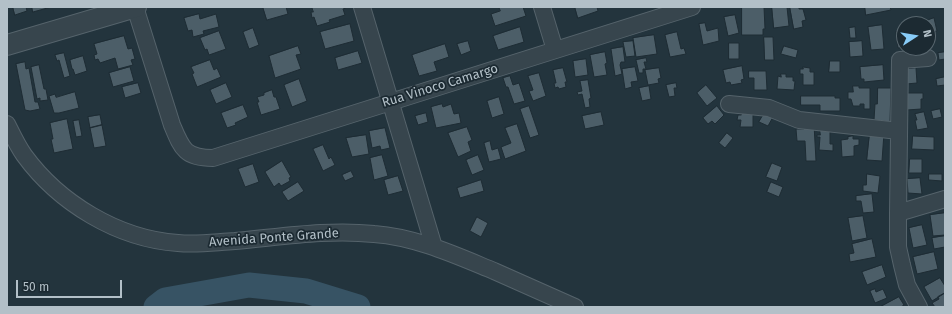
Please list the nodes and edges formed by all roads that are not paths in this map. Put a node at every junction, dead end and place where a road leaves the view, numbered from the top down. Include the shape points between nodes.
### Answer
1 (135, 7) edge
2 (362, 7) edge
3 (542, 7) edge
4 (692, 7) edge
5 (7, 45) edge
6 (554, 50) junction
7 (928, 58) dead end
8 (390, 102) junction
9 (729, 104) dead end
10 (7, 124) edge
11 (899, 131) junction
12 (945, 199) edge
13 (898, 214) junction
14 (434, 247) junction
15 (575, 307) edge
16 (919, 307) edge

1 - 5 street
1 - 8 street, Rua Vinoco Camargo via 172,125 188,153 199,158 213,158
2 - 8 street
3 - 6 street
4 - 6 street, Rua Vinoco Camargo
6 - 8 street, Rua Vinoco Camargo
7 - 11 street via 900,60
8 - 14 street
9 - 11 street via 769,108 799,120
10 - 14 street, Avenida Ponte Grande via 23,154 50,185 76,206 102,221 140,236 178,243 211,243 346,232 406,239
11 - 13 street
12 - 13 street
13 - 16 street via 898,247 902,266
14 - 15 street, Avenida Ponte Grande

